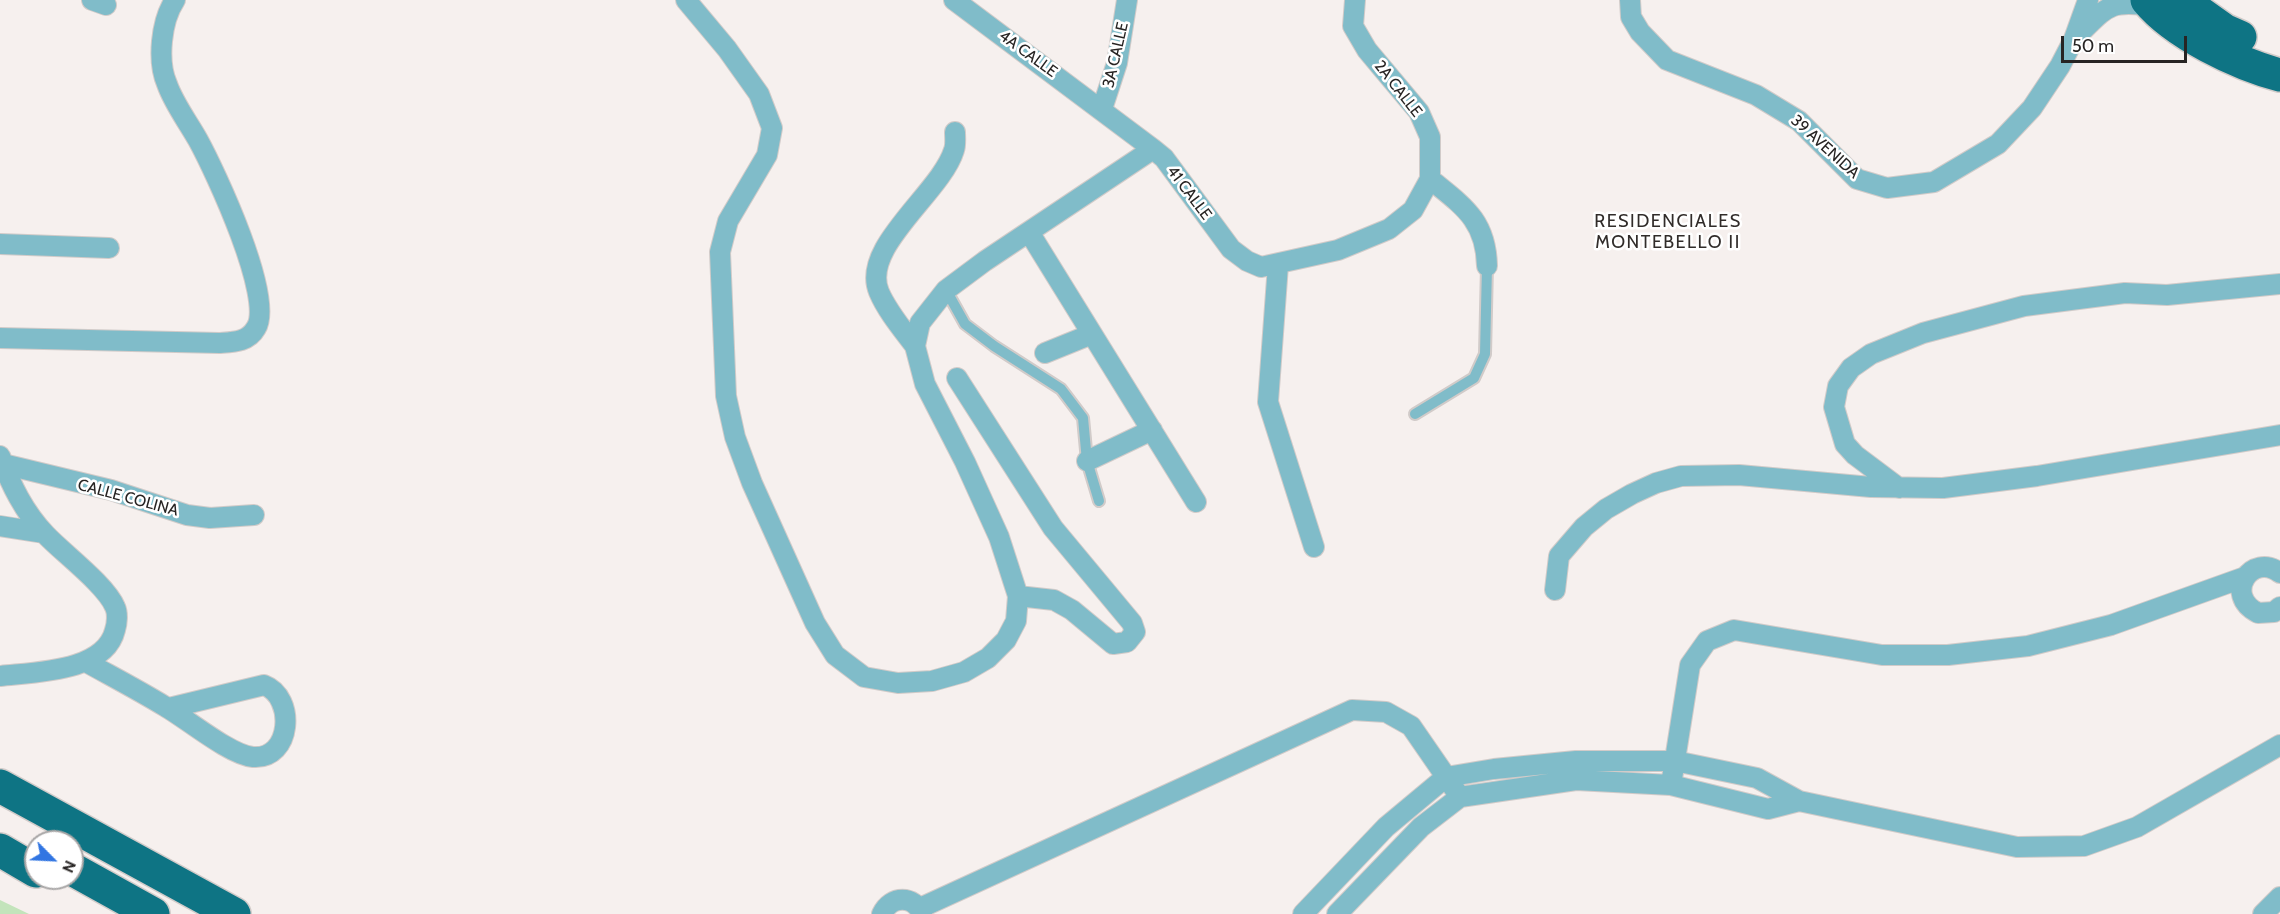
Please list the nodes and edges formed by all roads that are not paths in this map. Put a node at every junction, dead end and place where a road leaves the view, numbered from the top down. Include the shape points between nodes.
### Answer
1 (175, 0) edge
2 (686, 0) edge
3 (954, 0) edge
4 (1127, 0) edge
5 (1355, 0) edge
6 (1630, 0) edge
7 (2088, 0) edge
8 (2160, 2) edge
9 (2074, 39) junction
10 (2280, 55) edge
11 (2280, 75) edge
12 (1102, 109) junction
13 (955, 132) dead end
14 (1153, 149) junction
15 (1430, 179) junction
16 (1029, 232) junction
17 (0, 244) edge
18 (109, 248) dead end
19 (1278, 265) junction
20 (1487, 266) joint
21 (2280, 284) edge
22 (946, 291) junction
23 (1092, 334) junction
24 (0, 338) edge
25 (915, 346) junction
26 (1045, 353) dead end
27 (957, 378) dead end
28 (1414, 414) dead end
29 (1152, 430) junction
30 (2280, 435) edge
31 (2, 460) edge
32 (1088, 461) junction
33 (1899, 488) junction
34 (1099, 501) dead end
35 (1196, 502) dead end
36 (254, 515) dead end
37 (0, 525) edge
38 (44, 534) junction
39 (1314, 548) dead end
40 (2280, 573) edge
41 (2245, 577) junction
42 (1555, 590) dead end
43 (1018, 596) junction
44 (2280, 608) edge
45 (86, 662) junction
46 (0, 676) edge
47 (169, 708) junction
48 (2280, 745) edge
49 (1675, 761) junction
50 (1446, 777) junction
51 (1671, 785) junction
52 (0, 786) edge
53 (1460, 797) junction
54 (1799, 801) junction
55 (0, 805) edge
56 (0, 829) edge
57 (51, 830) edge
58 (60, 830) edge
59 (24, 842) edge
60 (84, 846) edge
61 (84, 847) edge
62 (0, 850) edge
63 (24, 862) edge
64 (84, 888) edge
65 (76, 890) edge
66 (2280, 897) edge
67 (921, 911) edge
68 (114, 914) edge
69 (153, 914) edge
70 (198, 914) edge
71 (234, 914) edge
72 (882, 914) edge
73 (1303, 914) edge
74 (1337, 914) edge
75 (2263, 914) edge

1 - 24 street via 162,49 166,83 221,186 250,262 261,315 257,328 240,342 220,343
2 - 43 street via 728,49 759,94 772,128 767,155 722,235 726,396 752,483 815,623 835,655 864,677 898,683 932,681 964,672 988,658 1006,640 1016,621
3 - 12 street, 4A CALLE
4 - 12 street, 3A CALLE via 1117,63
5 - 15 street, 2A CALLE via 1353,26 1367,50 1419,112 1430,138
6 - 9 street, 39 AVENIDA via 1631,17 1640,32 1667,60 1765,100 1799,121 1857,179 1887,188 1934,182 1998,144 2032,108
7 - 9 street, 39 AVENIDA
8 - 9 street, 39 AVENIDA via 2122,2 2103,11
8 - 10 highway
8 - 11 highway via 2184,31 2224,54
12 - 14 street, 41 CALLE
13 - 25 street via 954,150 942,173 893,235 875,274 879,292
14 - 16 street
14 - 19 street, 41 CALLE via 1231,249 1261,267
15 - 19 street, 2A CALLE via 1413,210 1389,229 1338,250
15 - 20 street via 1479,224
16 - 22 street
16 - 23 street
17 - 18 street
19 - 39 street via 1268,402
20 - 28 lane via 1485,354 1474,378
21 - 33 street via 2167,295 2125,293 2025,306 1923,333 1871,354 1851,368 1838,386 1834,407 1845,444
22 - 25 street via 920,323
22 - 32 lane via 965,324 1061,389 1083,418
23 - 26 street
23 - 29 street
25 - 43 street via 925,384 999,537
27 - 43 street via 1053,528 1132,623 1135,632 1127,642 1113,644 1054,600
29 - 32 street
29 - 35 street
30 - 33 street via 2037,476 1943,488
31 - 36 street, CALLE COLINA via 187,515
31 - 38 street via 14,492
32 - 34 lane
33 - 42 street via 1711,474 1656,483 1606,509 1565,545 1556,563
37 - 38 street
38 - 45 street via 84,570 116,608 112,643
40 - 41 street via 2263,567
41 - 44 street via 2241,593 2251,609 2266,613
41 - 49 street via 2110,625 2028,646 1948,655 1882,654 1734,630 1707,641 1690,665
45 - 46 street
45 - 47 street
47 - 47 street via 197,730 249,757 267,756 284,734 285,707 281,696 264,685
48 - 54 street via 2137,827 2084,846 2017,848
49 - 50 street via 1576,761
49 - 51 street
49 - 54 street via 1757,778
50 - 53 street
50 - 67 street via 1411,726 1386,712 1352,710
50 - 73 street via 1386,827
51 - 53 street via 1576,780
51 - 54 street via 1768,809
52 - 58 highway
53 - 74 street via 1421,826
55 - 57 highway
56 - 59 highway
60 - 71 highway
61 - 70 highway
62 - 63 highway
64 - 69 highway
65 - 68 highway
66 - 75 street
67 - 72 street via 915,903 901,899 890,903

